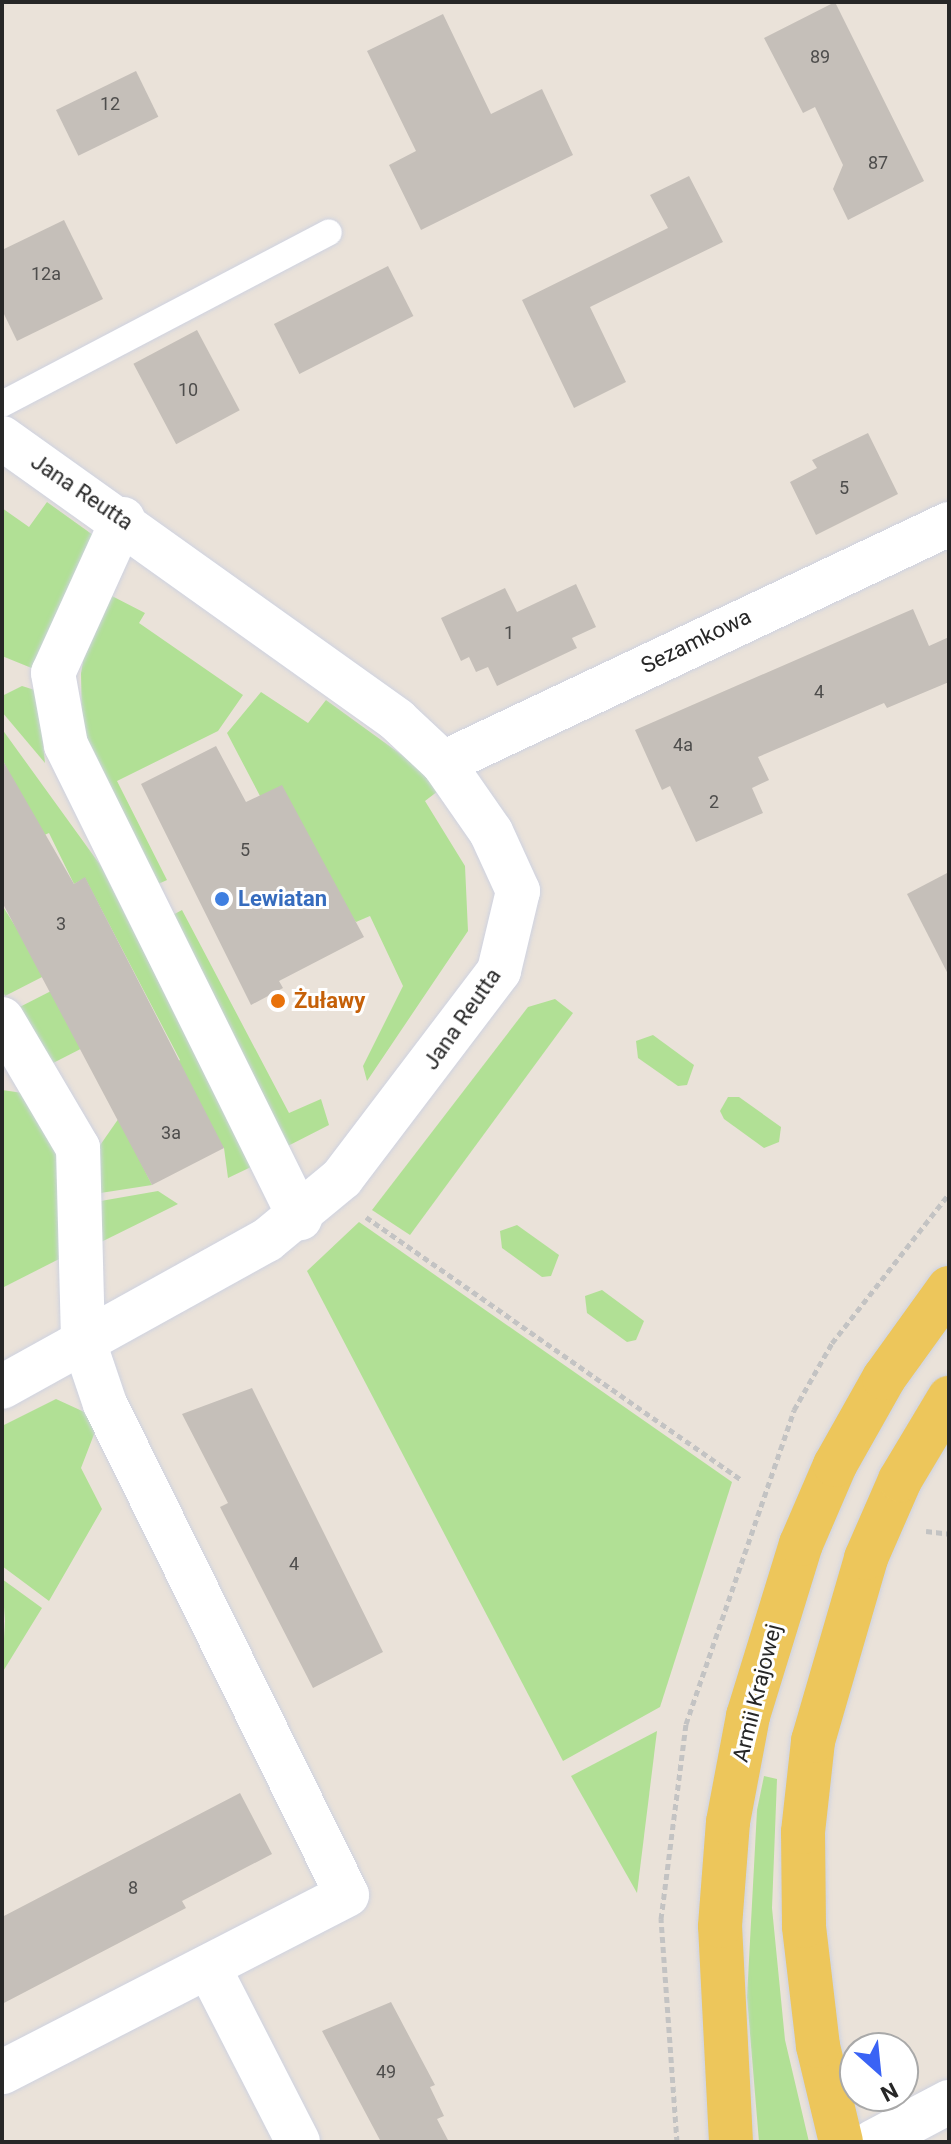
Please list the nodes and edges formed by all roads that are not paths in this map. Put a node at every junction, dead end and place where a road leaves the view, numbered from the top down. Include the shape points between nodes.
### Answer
1 (329, 232) dead end
2 (2, 404) edge
3 (2, 438) edge
4 (123, 519) junction
5 (949, 524) edge
6 (443, 763) junction
7 (2, 1019) edge
8 (300, 1218) junction
9 (949, 1288) edge
10 (83, 1339) junction
11 (2, 1387) edge
12 (949, 1398) edge
13 (209, 1968) junction
14 (2, 2072) edge
15 (949, 2102) edge
16 (880, 2138) edge
17 (298, 2142) edge
18 (731, 2142) edge
19 (841, 2142) edge

1 - 2 lane
3 - 4 street, Jana Reutta
4 - 6 street, Jana Reutta via 397,720
4 - 8 street via 53,673 66,745
5 - 6 street, Sezamkowa
6 - 8 street, Jana Reutta via 491,832 518,891 514,929 499,971 342,1178
7 - 10 street via 78,1148
8 - 10 street, Jana Reutta
9 - 18 main road, Armii Krajowej via 884,1378 835,1465 801,1544 748,1716 728,1822 720,1926
10 - 11 street, Jana Reutta via 72,1353
10 - 13 street via 105,1404 347,1895
12 - 19 main road via 900,1480 866,1558 813,1741 803,1832 804,1926 818,2046
13 - 14 street
13 - 17 street
15 - 16 street

